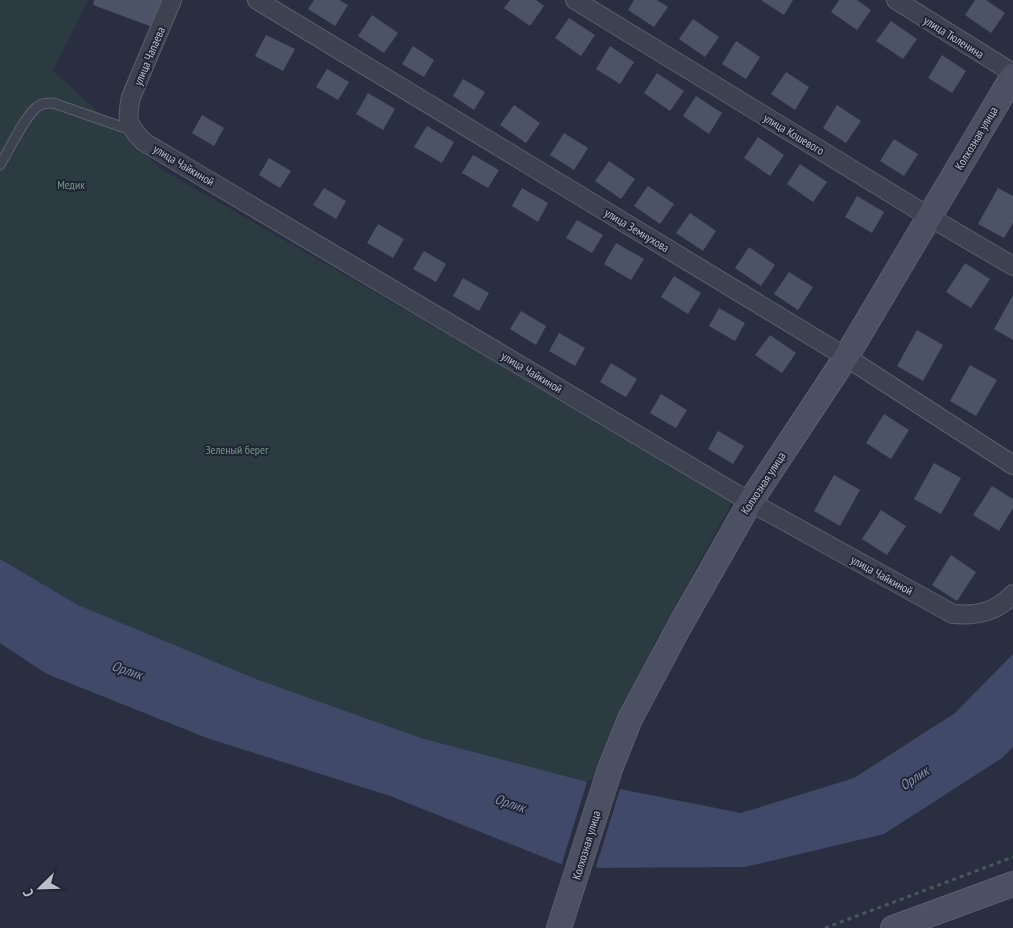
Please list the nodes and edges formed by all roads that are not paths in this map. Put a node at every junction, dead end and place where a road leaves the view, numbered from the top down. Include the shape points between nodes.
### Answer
1 (172, 0) edge
2 (257, 0) edge
3 (575, 0) edge
4 (896, 0) edge
5 (1013, 74) edge
6 (130, 122) junction
7 (0, 165) edge
8 (928, 216) junction
9 (1013, 266) edge
10 (846, 357) junction
11 (1013, 465) edge
12 (750, 502) junction
13 (1013, 594) edge
14 (1013, 884) edge
15 (562, 921) edge
16 (892, 928) edge

1 - 6 street, улица Чапаева via 131,97
2 - 10 street, улица Земнухова
3 - 8 street, улица Кошевого
4 - 5 street, улица Тюленина
5 - 8 main road, Колхозная улица
6 - 7 lane via 46,103 30,114
6 - 12 street, улица Чайкиной via 144,142
8 - 9 street, улица Кошевого
8 - 10 main road, Колхозная улица
10 - 11 street, улица Земнухова
10 - 12 main road, Колхозная улица
12 - 13 street, улица Чайкиной via 953,614 971,616 994,609
12 - 15 main road, Колхозная улица via 630,719 610,769
14 - 16 main road

